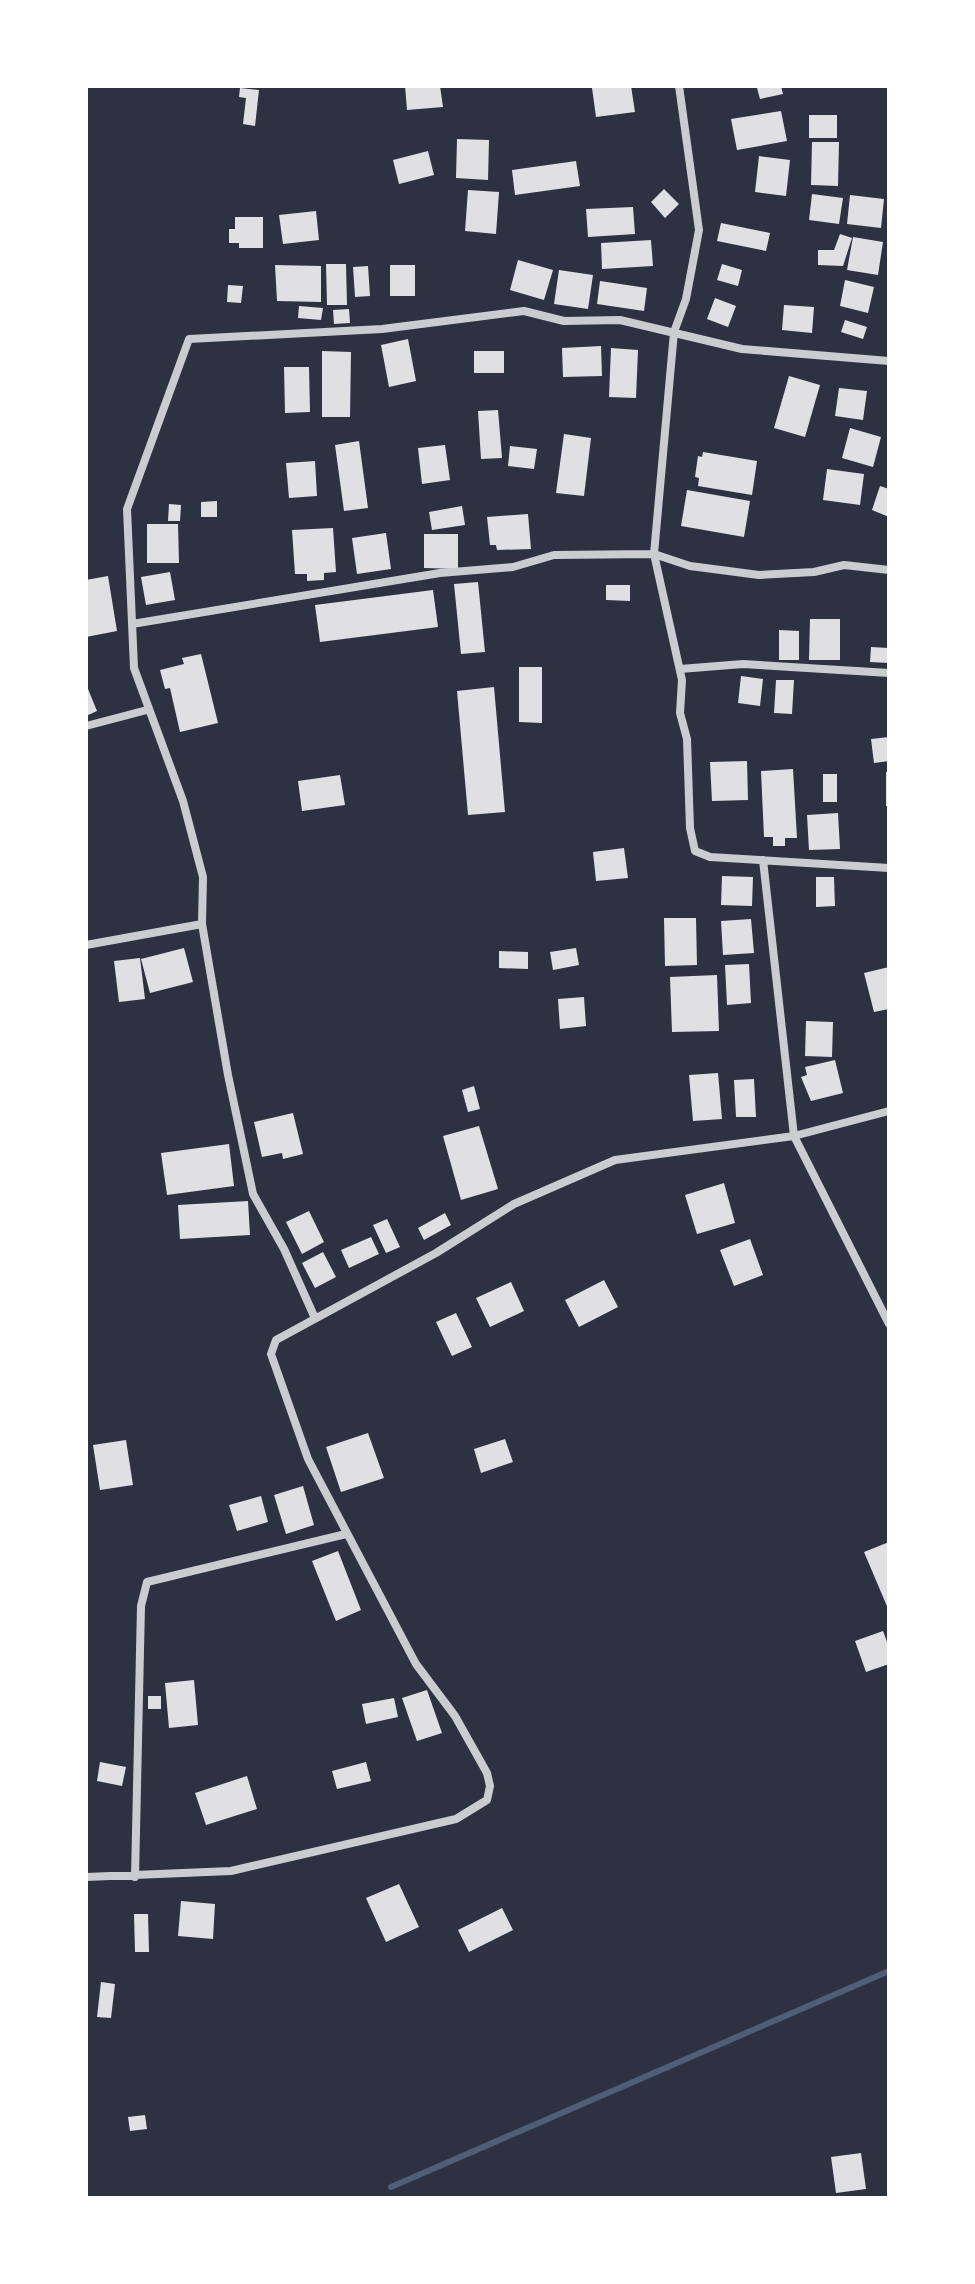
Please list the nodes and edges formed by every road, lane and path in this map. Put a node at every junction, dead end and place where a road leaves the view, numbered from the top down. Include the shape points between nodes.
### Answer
1 (679, 86) edge
2 (674, 332) junction
3 (889, 361) edge
4 (654, 554) junction
5 (889, 570) edge
6 (132, 624) junction
7 (680, 669) junction
8 (889, 673) edge
9 (147, 710) junction
10 (86, 726) edge
11 (763, 860) junction
12 (889, 868) edge
13 (202, 924) junction
14 (86, 945) edge
15 (889, 1111) edge
16 (794, 1136) junction
17 (314, 1316) junction
18 (889, 1324) edge
19 (346, 1534) junction
20 (86, 1877) edge
21 (135, 1877) junction

1 - 2 street via 699,230
2 - 3 street via 742,349
2 - 4 street
2 - 6 street via 620,320 564,321 524,311 382,329 189,339 127,509
4 - 5 street via 737,574 814,572 844,565
4 - 6 street via 554,555 513,567 440,573
4 - 7 street
6 - 9 street via 134,668
7 - 8 street via 743,664
7 - 11 street via 695,851
9 - 10 street
9 - 13 street via 183,801 203,877
11 - 12 street
11 - 16 street
13 - 14 street
13 - 17 street via 253,1194
15 - 16 street
16 - 17 street via 615,1160 514,1204 436,1253
16 - 18 street
17 - 19 street via 276,1340 271,1354 308,1459
19 - 21 street via 147,1582 141,1606
19 - 21 street via 416,1664 455,1716 487,1773 487,1800 456,1819 231,1871
20 - 21 street

